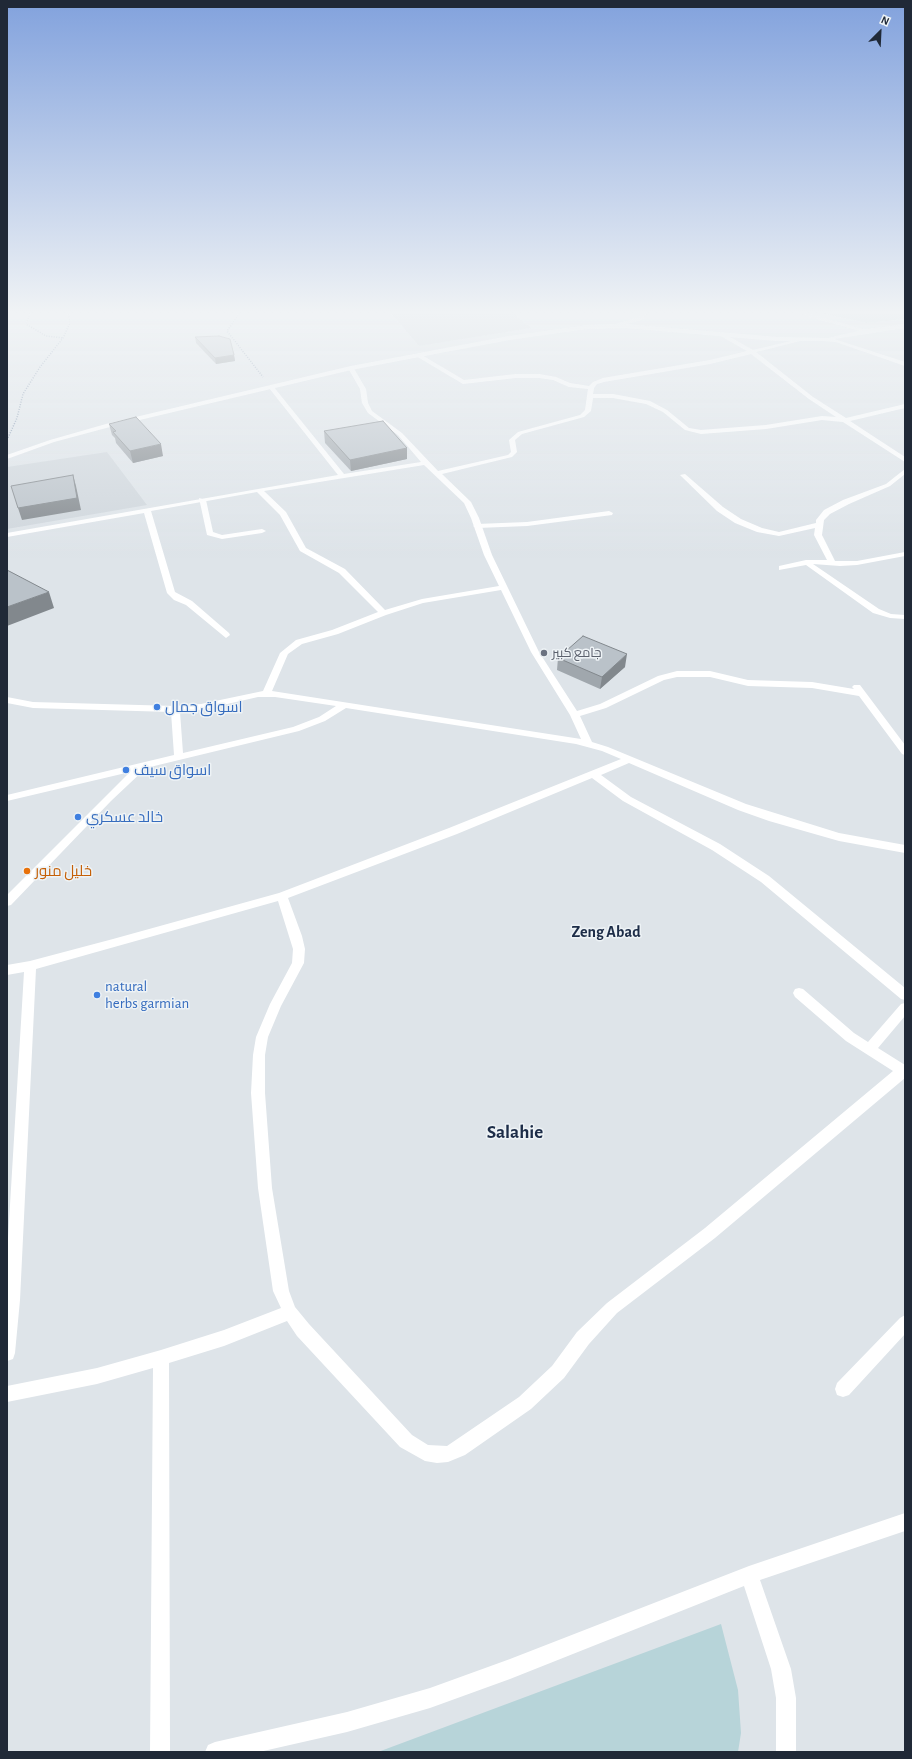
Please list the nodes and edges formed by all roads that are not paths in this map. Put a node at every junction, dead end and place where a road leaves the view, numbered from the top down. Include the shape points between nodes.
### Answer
1 (249, 393) edge
2 (275, 393) edge
3 (364, 393) edge
4 (590, 393) edge
5 (805, 393) edge
6 (589, 396) junction
7 (905, 406) edge
8 (841, 420) junction
9 (7, 457) edge
10 (905, 460) edge
11 (426, 463) junction
12 (905, 471) edge
13 (438, 473) junction
14 (683, 475) dead end
15 (343, 477) junction
16 (259, 490) junction
17 (202, 500) junction
18 (147, 510) junction
19 (609, 513) dead end
20 (818, 525) junction
21 (477, 526) junction
22 (262, 531) dead end
23 (7, 535) edge
24 (905, 554) edge
25 (806, 562) junction
26 (832, 563) junction
27 (782, 568) dead end
28 (505, 587) junction
29 (383, 613) junction
30 (905, 617) edge
31 (226, 635) dead end
32 (266, 694) junction
33 (7, 700) edge
34 (343, 706) junction
35 (175, 709) junction
36 (575, 716) junction
37 (588, 744) junction
38 (905, 752) edge
39 (178, 757) junction
40 (628, 760) junction
41 (143, 765) junction
42 (593, 774) junction
43 (7, 798) edge
44 (905, 850) edge
45 (282, 896) junction
46 (7, 902) edge
47 (30, 966) junction
48 (7, 970) edge
49 (799, 993) dead end
50 (905, 995) edge
51 (905, 1008) edge
52 (870, 1050) junction
53 (904, 1071) edge
54 (290, 1312) junction
55 (905, 1323) edge
56 (7, 1353) edge
57 (161, 1358) junction
58 (844, 1389) dead end
59 (7, 1394) edge
60 (905, 1522) edge
61 (749, 1575) junction
62 (160, 1752) edge
63 (215, 1752) edge
64 (786, 1752) edge

1 - 9 street via 108,425
2 - 15 street
3 - 11 street via 370,412 400,434
4 - 6 street
5 - 8 street
6 - 8 street via 613,396 648,402 665,411 687,429 697,432 822,418
6 - 13 street via 588,410 582,416 516,435 512,440 514,452 510,456
7 - 8 street
8 - 10 street
11 - 13 street
11 - 15 street
12 - 20 street via 880,489 828,512
13 - 21 street via 467,502
14 - 20 street via 720,509 738,521 760,530 779,534
15 - 16 street
16 - 17 street
16 - 29 street via 283,514 303,548 311,555 342,570
17 - 18 street
17 - 22 street via 210,534 222,537
18 - 23 street
18 - 31 street via 171,593 192,605
19 - 21 street via 527,524
20 - 26 street via 818,534
21 - 28 street via 488,555
24 - 26 street via 857,563
25 - 26 street
25 - 27 street
25 - 30 street via 876,610 890,616
28 - 29 street via 436,598
28 - 36 street via 535,652
29 - 32 street via 293,645 282,657
32 - 34 street
32 - 35 street via 201,707
33 - 35 street via 33,705
34 - 37 street
34 - 39 street via 322,719 296,729
35 - 39 street
36 - 37 street
36 - 38 street via 603,706 661,678 676,674 710,674 748,683 812,685 858,690
37 - 40 street
39 - 41 street
40 - 42 street
40 - 44 street via 773,818 839,837
41 - 43 street
41 - 46 street
42 - 45 street
42 - 50 street via 627,800 716,848 765,879
45 - 47 street
45 - 54 street via 296,936 298,963 262,1037 258,1093 265,1188 276,1269 281,1291
47 - 48 street
47 - 56 street
49 - 52 street via 832,1023
51 - 52 street
52 - 53 street
53 - 54 street via 710,1233 612,1308 583,1338 542,1389 459,1450 448,1454 425,1453 406,1441 303,1330
54 - 57 street via 224,1338
55 - 58 street
57 - 59 street via 97,1376
57 - 62 street
60 - 61 street
61 - 63 street via 430,1698 347,1722
61 - 64 street via 781,1669 786,1698

